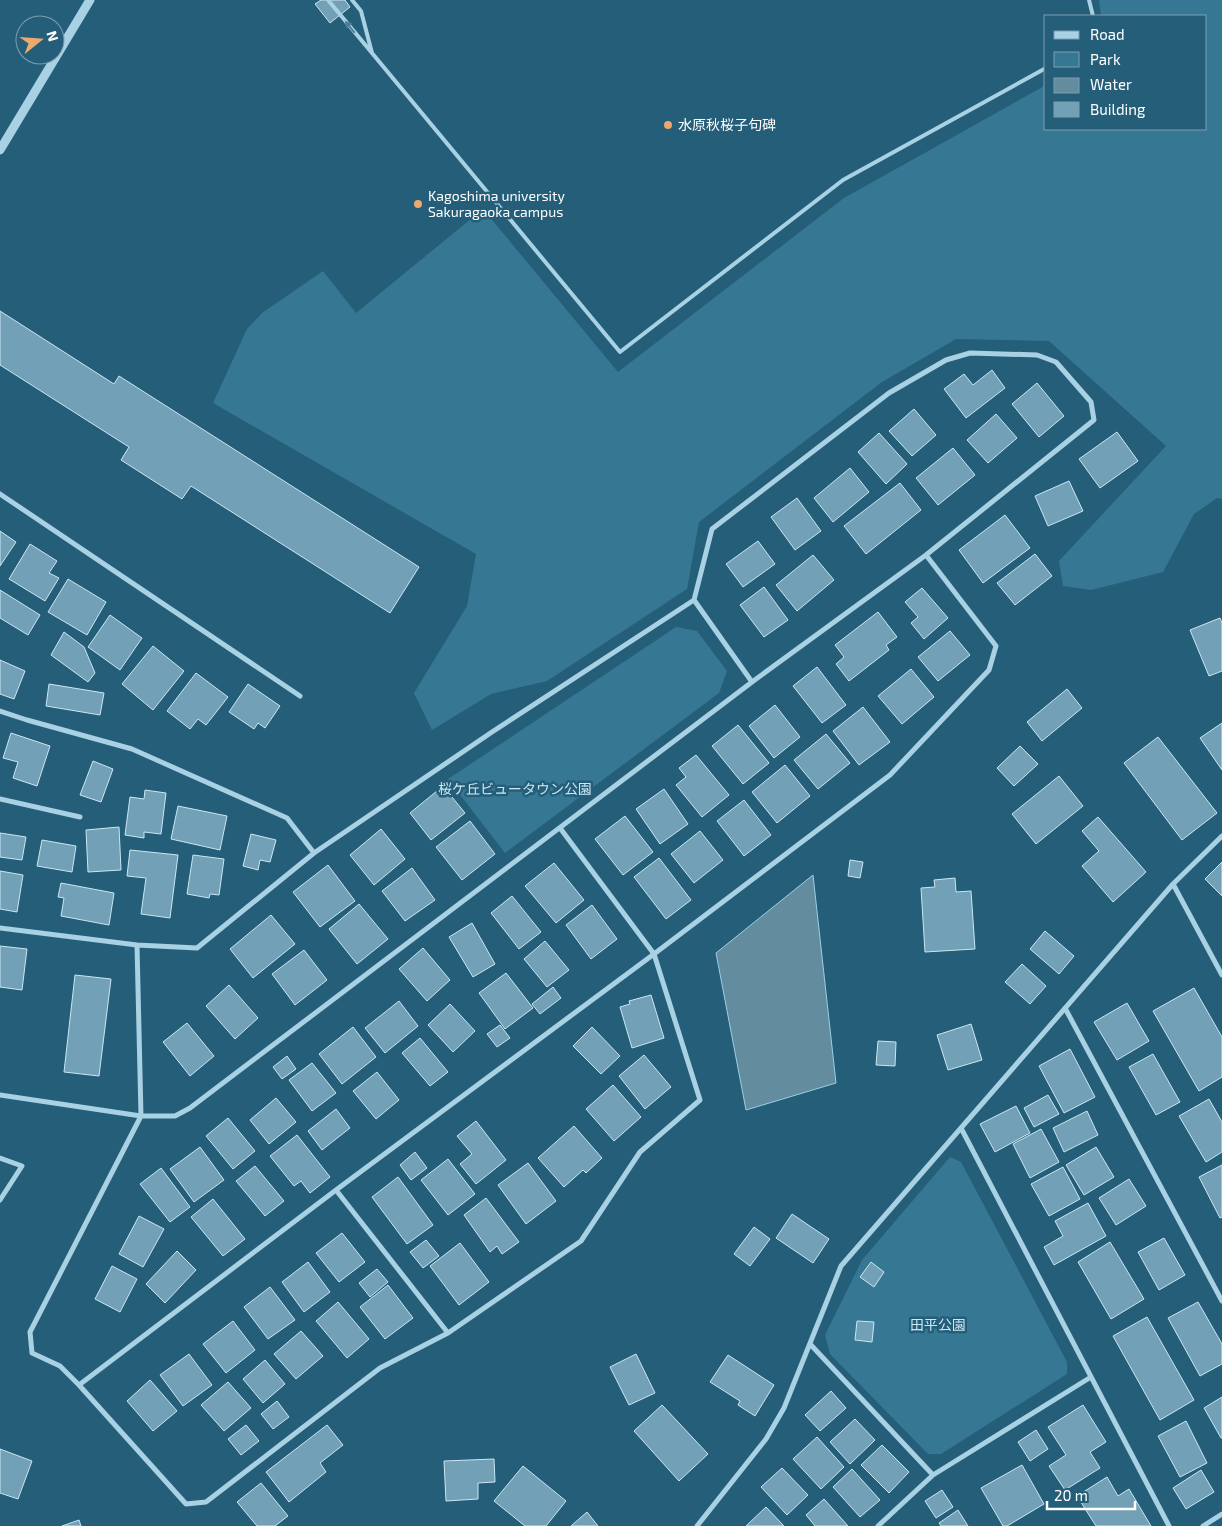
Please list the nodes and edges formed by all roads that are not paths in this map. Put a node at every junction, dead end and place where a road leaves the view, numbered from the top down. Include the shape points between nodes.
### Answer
1 (90, 0) edge
2 (328, 0) edge
3 (352, 0) edge
4 (1089, 0) edge
5 (1093, 15) edge
6 (372, 55) junction
7 (1044, 69) edge
8 (0, 150) edge
9 (0, 494) edge
10 (926, 555) junction
11 (694, 600) junction
12 (752, 682) junction
13 (300, 696) dead end
14 (0, 711) edge
15 (0, 799) edge
16 (80, 817) dead end
17 (560, 828) junction
18 (1222, 836) edge
19 (314, 853) junction
20 (1173, 884) junction
21 (0, 928) edge
22 (137, 944) junction
23 (654, 954) junction
24 (1222, 975) edge
25 (1065, 1008) junction
26 (0, 1095) edge
27 (141, 1116) junction
28 (961, 1128) junction
29 (0, 1158) edge
30 (336, 1190) junction
31 (0, 1200) edge
32 (1222, 1301) edge
33 (448, 1333) junction
34 (810, 1344) junction
35 (1091, 1377) junction
36 (79, 1384) junction
37 (933, 1475) junction
38 (1222, 1514) edge
39 (696, 1526) edge
40 (878, 1526) edge
41 (1169, 1526) edge
42 (1203, 1526) edge

1 - 8 street
6 -> 2 lane
3 - 6 lane via 361,11
4 - 5 lane
6 - 7 lane via 620,352 843,180
9 - 13 street
10 - 11 street via 1094,420 1091,402 1056,362 1036,355 970,354 946,360 890,393 712,529
10 - 12 street
10 - 23 street via 996,646 989,670 890,775
11 - 12 street
11 - 19 street
12 - 17 street
14 - 19 street via 132,749 287,818
15 - 16 street
17 - 23 street
17 - 27 street via 190,1108 175,1116
18 - 20 street
19 - 22 street via 197,948
20 - 24 street
20 - 25 street
21 - 22 street
22 - 27 street
23 - 30 street
23 - 33 street via 700,1100 640,1152 581,1241
25 - 28 street
25 - 32 street
26 - 27 street
27 - 36 street via 30,1332 32,1353 60,1366
28 - 34 street via 841,1266
28 - 35 street
29 - 31 street via 22,1166
30 - 33 street
30 - 36 street
33 - 36 street via 380,1368 206,1502 186,1504
34 - 37 street
34 - 39 street via 784,1408 766,1439
35 - 37 street
35 - 41 street
37 - 40 street
38 - 42 street

